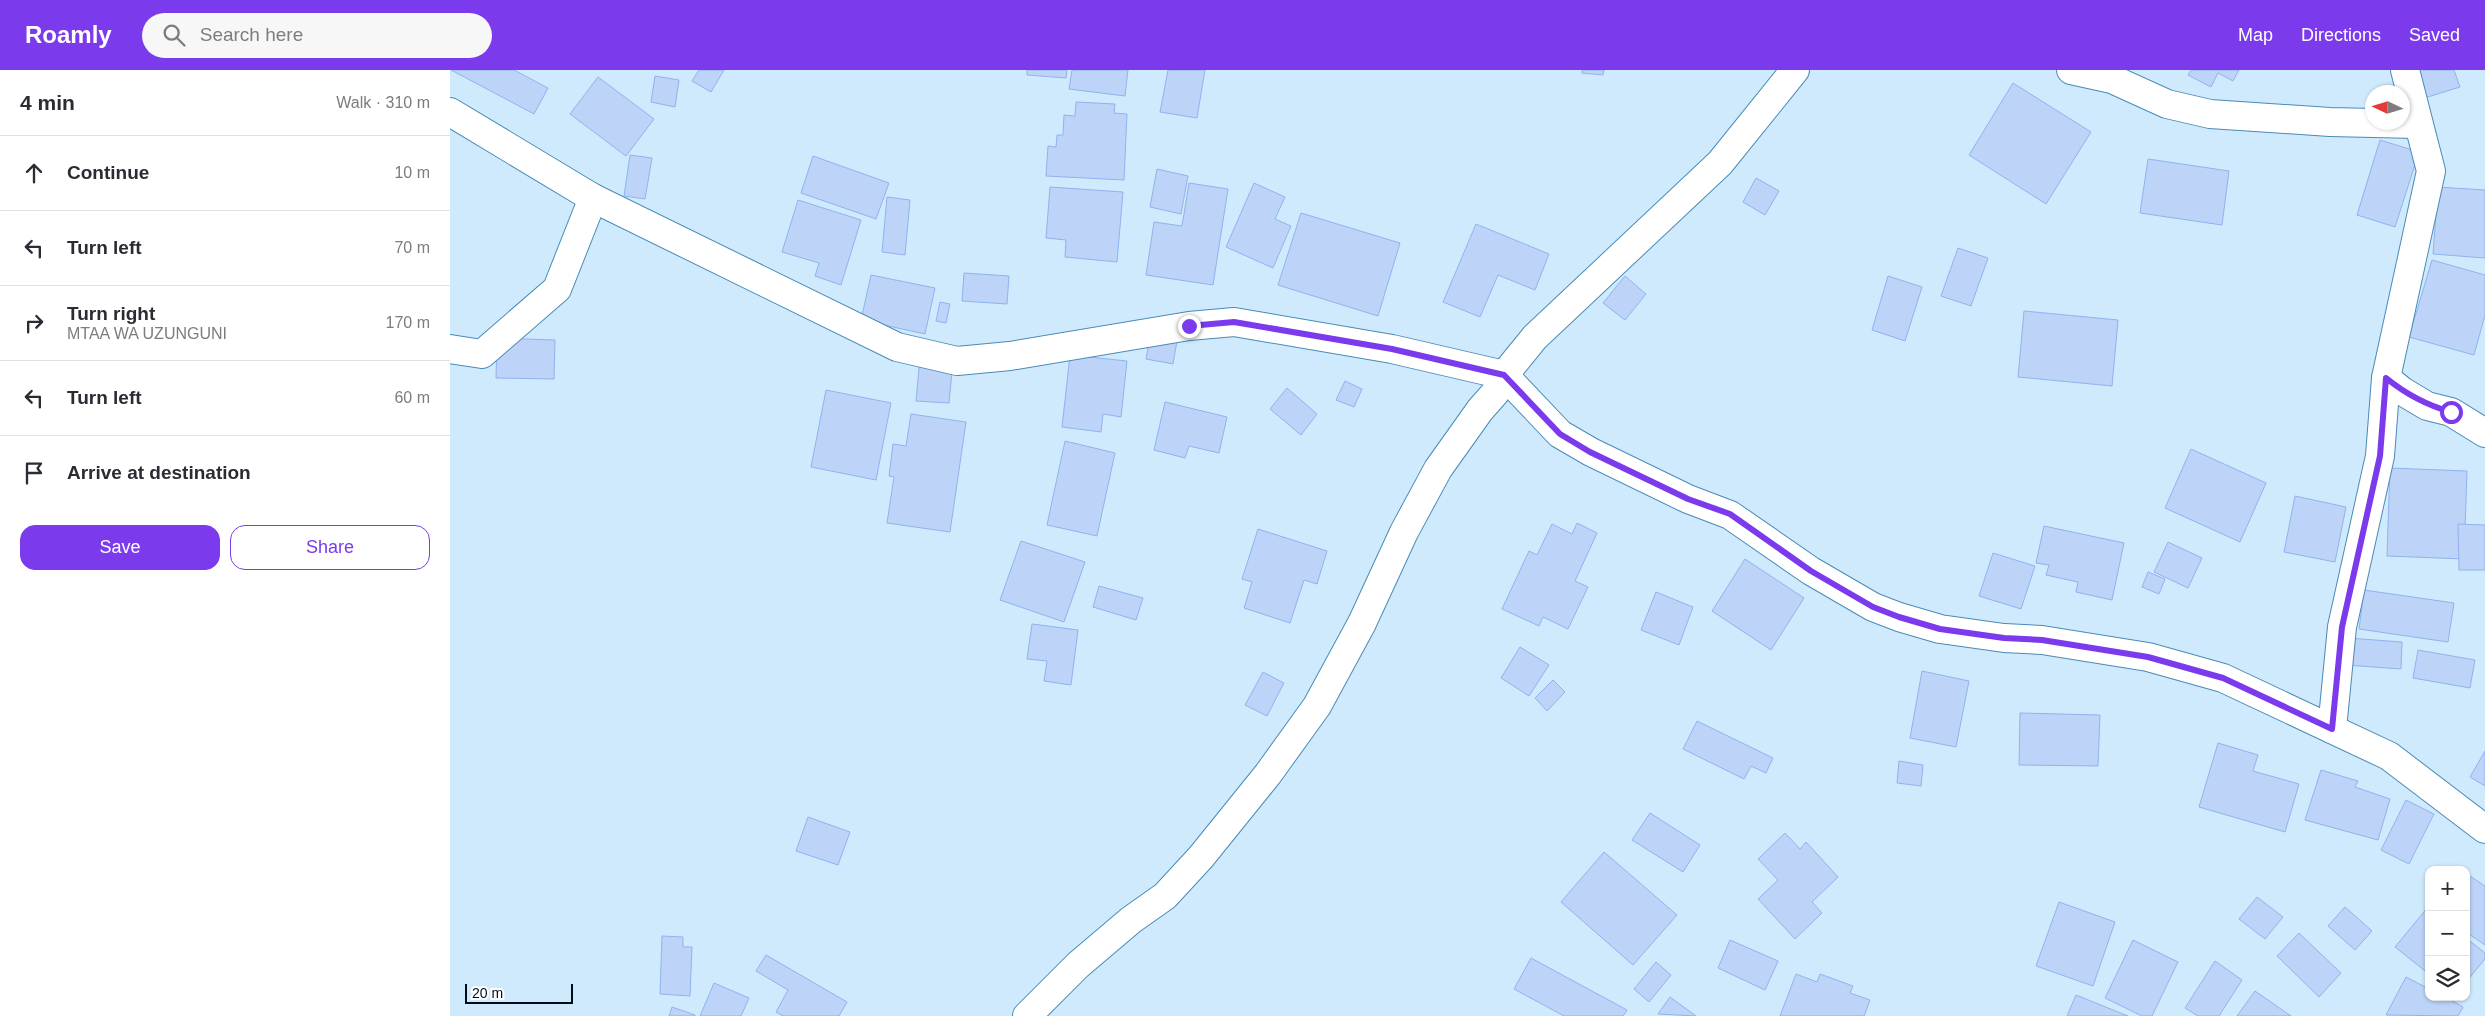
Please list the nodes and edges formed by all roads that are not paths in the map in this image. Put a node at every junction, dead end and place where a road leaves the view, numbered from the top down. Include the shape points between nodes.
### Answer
1 (1794, 70) edge
2 (2071, 70) edge
3 (2405, 70) edge
4 (450, 112) edge
5 (2417, 124) junction
6 (593, 198) junction
7 (450, 349) edge
8 (1504, 375) junction
9 (2386, 378) junction
10 (2485, 433) edge
11 (2332, 729) junction
12 (2485, 830) edge
13 (1027, 1016) edge

1 - 8 street via 1720,163 1535,337
2 - 5 street via 2112,80 2167,104 2210,114
3 - 5 street
4 - 6 street
5 - 9 street via 2430,171
6 - 7 street via 557,289 482,354
6 - 8 street via 896,347 957,361 1234,322 1392,349
8 - 11 street via 1560,434 1688,499 1730,514 1811,571 1873,607 1940,629 2042,640 2148,657 2223,678
8 - 13 street via 1495,393 1438,469 1404,532 1362,623 1317,706 1287,749 1201,857 1165,896 1078,965
9 - 10 street via 2427,406 2451,412
9 - 11 street via 2380,456 2342,627
11 - 12 street via 2389,756

